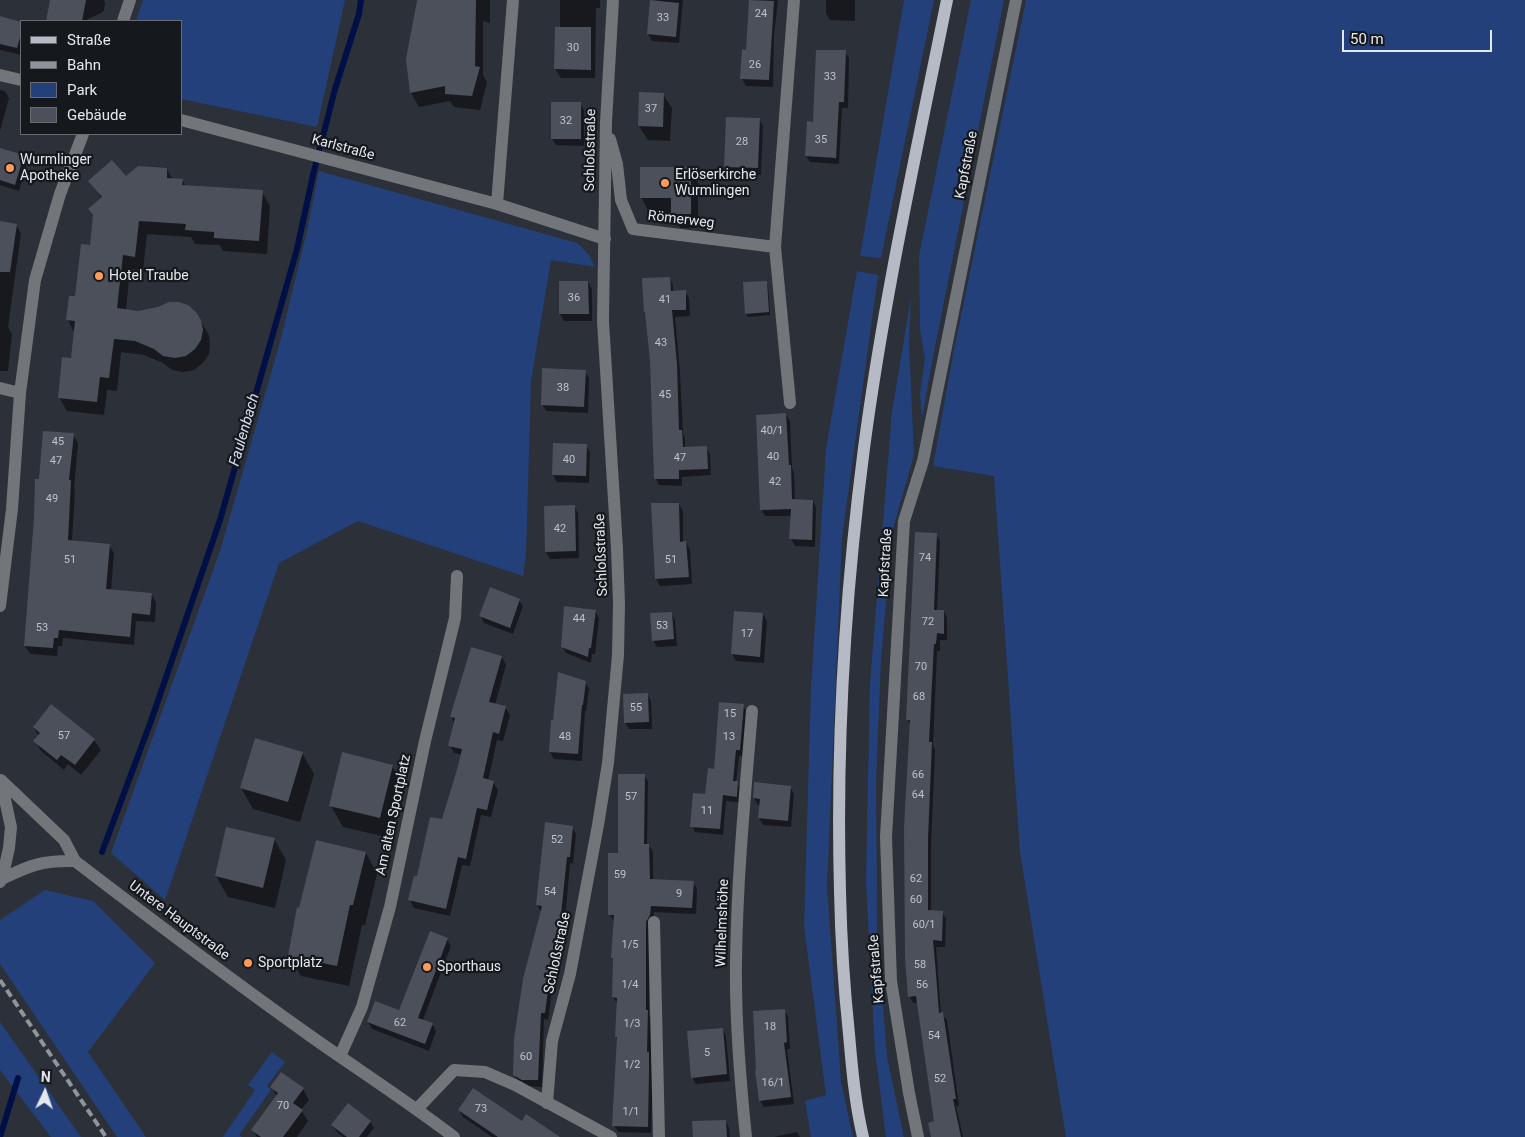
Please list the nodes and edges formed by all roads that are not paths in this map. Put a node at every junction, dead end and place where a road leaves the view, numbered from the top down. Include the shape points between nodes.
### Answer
1 (130, 0) edge
2 (513, 0) edge
3 (614, 0) edge
4 (794, 0) edge
5 (948, 0) edge
6 (1016, 0) edge
7 (123, 20) edge
8 (0, 74) edge
9 (20, 80) edge
10 (182, 120) edge
11 (606, 122) junction
12 (83, 135) edge
13 (497, 204) junction
14 (605, 239) junction
15 (775, 247) junction
16 (0, 388) edge
17 (20, 393) junction
18 (790, 404) dead end
19 (457, 576) dead end
20 (0, 606) edge
21 (752, 711) dead end
22 (0, 779) edge
23 (75, 861) junction
24 (1, 881) edge
25 (654, 922) dead end
26 (340, 1056) junction
27 (547, 1103) junction
28 (418, 1109) junction
29 (454, 1137) edge
30 (611, 1137) edge
31 (659, 1137) edge
32 (746, 1137) edge
33 (863, 1137) edge
34 (918, 1137) edge

1 - 7 street
2 - 13 street
3 - 11 street, Schloßstraße
4 - 15 street
5 - 33 main road via 904,207 879,348 864,448 844,656 839,863 844,978 857,1111
6 - 34 street, Kapfstraße via 923,461 904,521 886,837 891,981
8 - 9 street
10 - 13 street, Karlstraße
11 - 14 street, Schloßstraße
11 - 15 street, Römerweg via 617,164 621,200 633,229
12 - 17 street via 60,194 35,280
13 - 14 street, Karlstraße
14 - 27 street, Schloßstraße via 603,322 617,549 618,656 608,763 570,974 552,1041
15 - 18 street
16 - 17 street
17 - 20 street via 12,509
19 - 26 street, Am alten Sportplatz via 455,618 390,907 362,1007
21 - 32 street, Wilhelmshöhe via 736,963 739,1064
22 - 23 street, Untere Hauptstraße via 64,840
22 - 24 street, Untere Hauptstraße via 10,826
23 - 24 street via 55,860 30,865
23 - 26 street, Untere Hauptstraße via 188,948
25 - 31 street
26 - 28 street, Untere Hauptstraße
27 - 28 street via 485,1072 454,1070
27 - 30 street
28 - 29 street, Untere Hauptstraße

